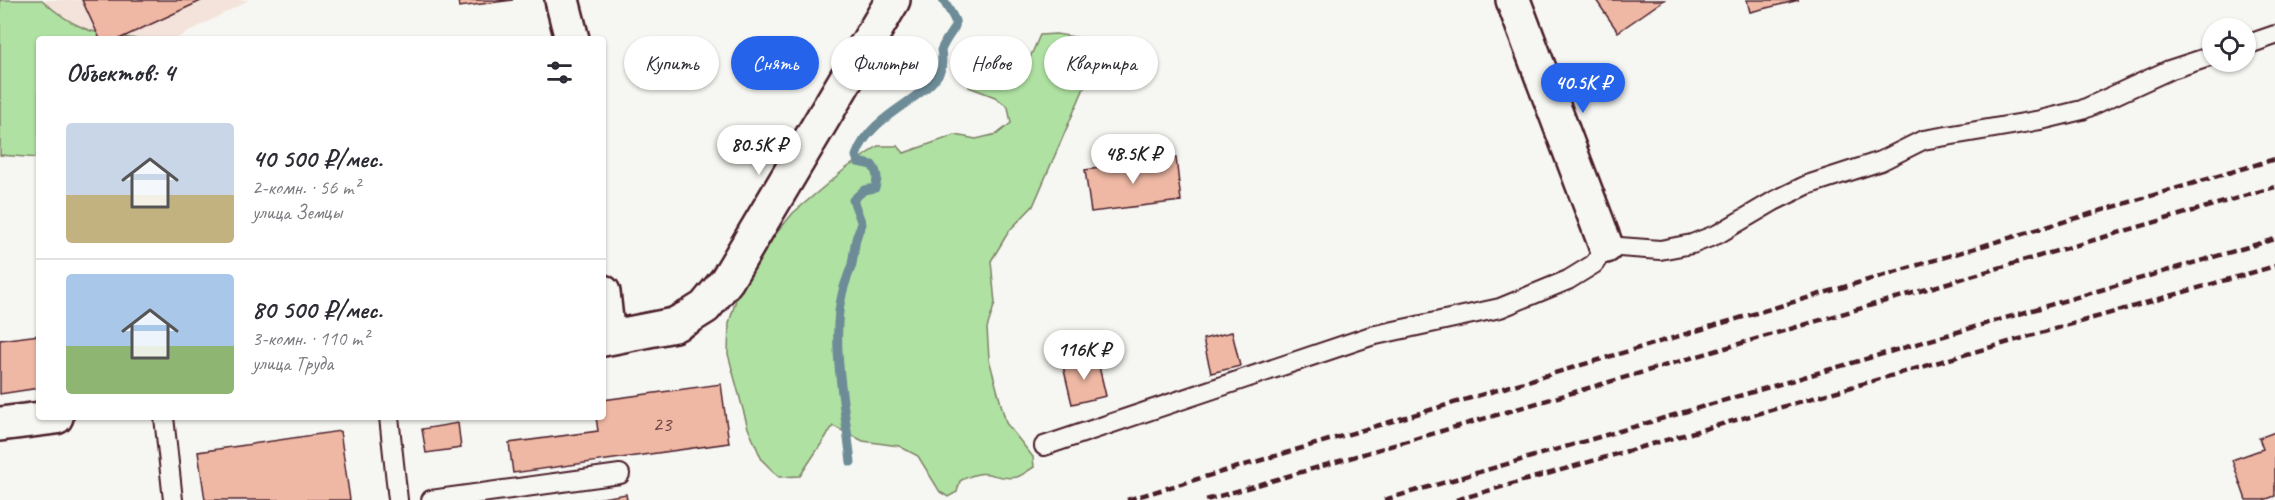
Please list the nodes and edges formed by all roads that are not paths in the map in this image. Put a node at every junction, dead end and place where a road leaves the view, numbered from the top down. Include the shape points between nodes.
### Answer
1 (562, 0) edge
2 (893, 0) edge
3 (1513, 0) edge
4 (2275, 35) edge
5 (571, 36) edge
6 (2256, 42) edge
7 (2202, 59) edge
8 (1606, 246) junction
9 (606, 339) edge
10 (36, 420) edge
11 (164, 420) edge
12 (389, 420) edge
13 (0, 424) edge
14 (1044, 446) dead end
15 (620, 474) dead end
16 (173, 500) edge
17 (398, 500) edge
18 (431, 500) edge

1 - 5 street
2 - 9 street via 727,280 705,308 674,325
3 - 8 street
4 - 6 lane
7 - 8 lane via 2082,110 1923,140 1881,161 1807,186 1692,244 1660,250
8 - 14 lane via 1594,264 1568,280 1500,308 1371,336
10 - 13 street
11 - 16 lane
12 - 17 lane
15 - 18 lane

